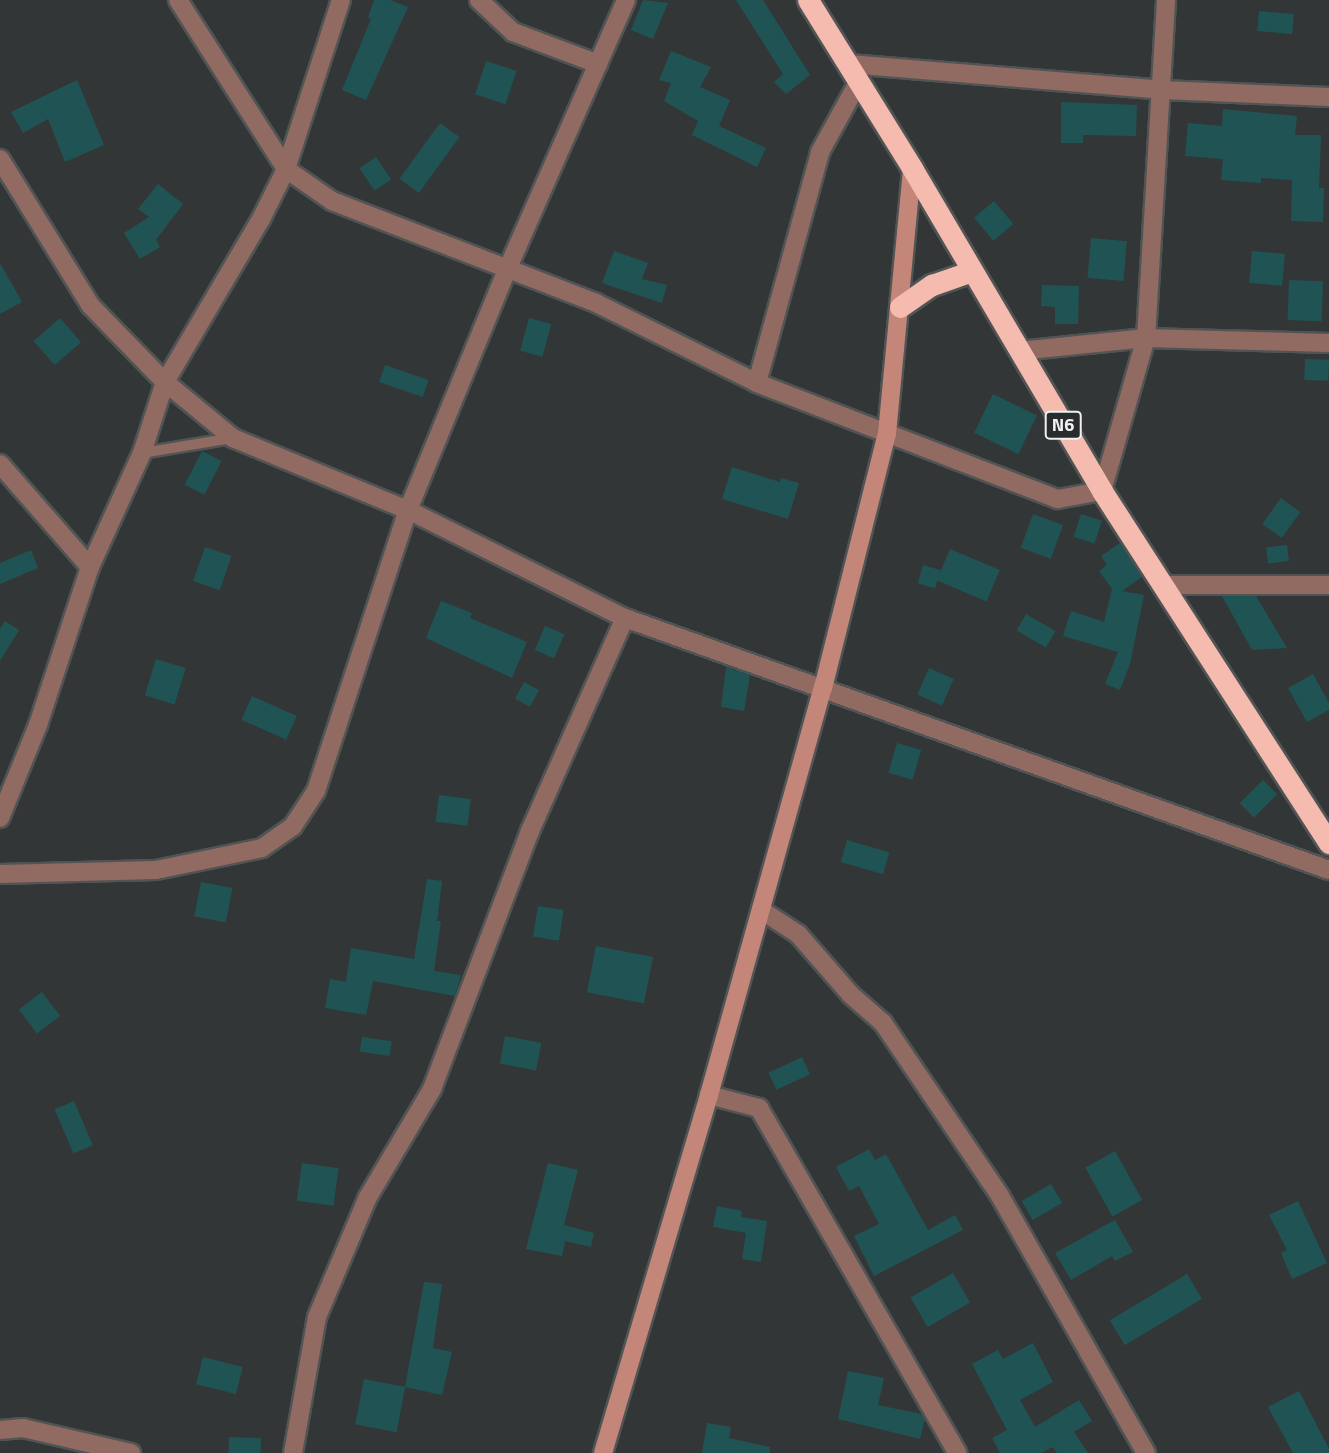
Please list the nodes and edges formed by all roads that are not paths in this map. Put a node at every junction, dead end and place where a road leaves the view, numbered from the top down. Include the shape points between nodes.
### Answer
1 (178, 0) edge
2 (341, 0) edge
3 (479, 0) edge
4 (626, 0) edge
5 (808, 0) edge
6 (1166, 0) edge
7 (598, 64) junction
8 (854, 72) junction
9 (1163, 90) junction
10 (1329, 97) edge
11 (0, 159) edge
12 (912, 168) junction
13 (286, 169) junction
14 (507, 270) junction
15 (972, 271) junction
16 (900, 307) junction
17 (1146, 338) junction
18 (1329, 343) edge
19 (1019, 351) junction
20 (165, 382) junction
21 (757, 383) junction
22 (887, 433) junction
23 (233, 438) junction
24 (142, 453) junction
25 (0, 464) edge
26 (1101, 491) junction
27 (408, 510) junction
28 (90, 567) junction
29 (1162, 585) junction
30 (1329, 585) edge
31 (625, 618) junction
32 (823, 688) junction
33 (0, 818) edge
34 (1329, 843) edge
35 (1329, 870) edge
36 (0, 874) edge
37 (761, 910) junction
38 (709, 1095) junction
39 (0, 1430) edge
40 (131, 1453) edge
41 (293, 1453) edge
42 (603, 1453) edge
43 (957, 1453) edge
44 (1146, 1453) edge

1 - 13 street
2 - 13 street
3 - 7 street via 513,32
4 - 7 street
5 - 8 highway, N6
6 - 9 street
7 - 14 street
8 - 9 street
8 - 12 highway, N6
8 - 21 street via 820,152
9 - 10 street
9 - 17 street
11 - 20 street via 90,305
12 - 15 highway, N6
12 - 16 main road
13 - 14 street via 332,201
13 - 20 street
14 - 21 street via 596,303
14 - 27 street
15 - 16 highway via 932,285
15 - 19 highway, N6
16 - 22 main road
17 - 18 street
17 - 19 street
17 - 26 street
19 - 26 highway, N6
20 - 23 street
20 - 24 street
21 - 22 street
22 - 26 street via 1058,499
22 - 32 main road
23 - 24 lane
23 - 27 street
24 - 28 street
25 - 28 street
26 - 29 highway, N6
27 - 31 street
27 - 36 street via 316,791 293,826 261,848 156,870
28 - 33 street via 38,725
29 - 30 street
29 - 34 highway, N6
31 - 32 street
31 - 41 street via 530,831 432,1090 368,1197 317,1317
32 - 35 street
32 - 37 main road
37 - 38 main road
37 - 44 street via 798,934 891,1033 1000,1196
38 - 42 main road
38 - 43 street via 759,1108
39 - 40 street via 23,1428

